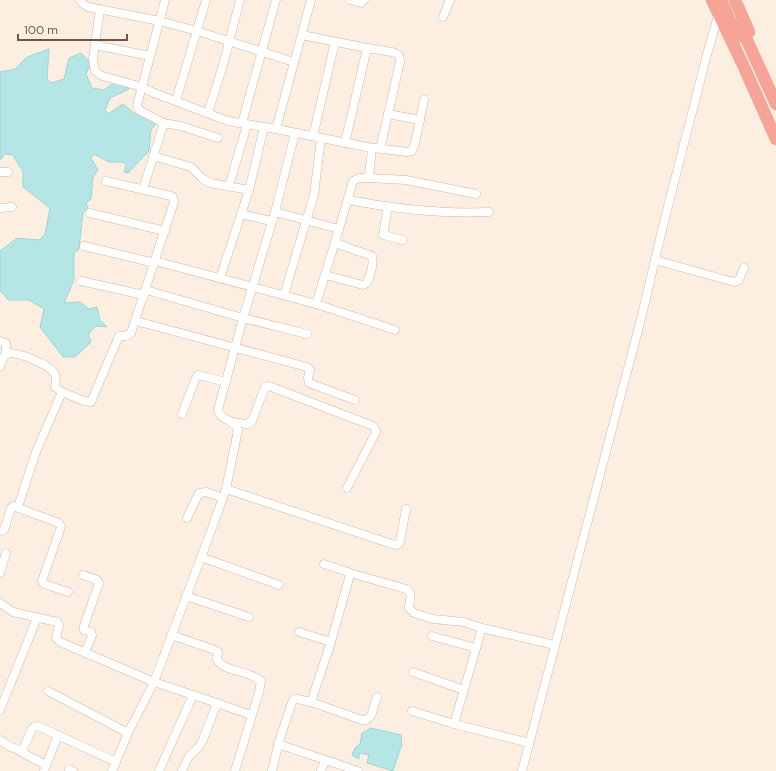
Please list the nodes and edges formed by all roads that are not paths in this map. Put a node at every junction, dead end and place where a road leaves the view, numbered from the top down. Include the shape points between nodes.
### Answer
1 (80, 0) edge
2 (165, 0) edge
3 (206, 0) edge
4 (240, 0) edge
5 (276, 0) edge
6 (311, 0) edge
7 (350, 0) edge
8 (364, 0) edge
9 (450, 0) edge
10 (712, 0) edge
11 (721, 0) edge
12 (729, 0) edge
13 (735, 0) edge
14 (100, 9) junction
15 (718, 16) junction
16 (443, 17) dead end
17 (160, 21) junction
18 (197, 31) junction
19 (302, 35) junction
20 (229, 41) junction
21 (334, 42) junction
22 (95, 45) junction
23 (367, 48) junction
24 (262, 51) junction
25 (150, 56) junction
26 (294, 62) junction
27 (142, 87) junction
28 (776, 91) edge
29 (424, 100) dead end
30 (176, 101) junction
31 (776, 104) edge
32 (208, 113) junction
33 (388, 114) junction
34 (420, 120) junction
35 (163, 123) junction
36 (245, 124) junction
37 (776, 124) edge
38 (264, 127) junction
39 (276, 129) junction
40 (295, 133) junction
41 (317, 137) junction
42 (218, 138) dead end
43 (776, 139) edge
44 (345, 143) junction
45 (376, 148) junction
46 (153, 156) junction
47 (369, 178) junction
48 (106, 181) dead end
49 (229, 186) junction
50 (143, 189) junction
51 (249, 190) junction
52 (476, 194) dead end
53 (349, 200) junction
54 (12, 207) dead end
55 (388, 207) junction
56 (0, 208) edge
57 (275, 212) junction
58 (489, 212) dead end
59 (90, 213) dead end
60 (241, 214) junction
61 (307, 220) junction
62 (271, 221) junction
63 (339, 228) junction
64 (165, 231) junction
65 (403, 240) dead end
66 (335, 243) junction
67 (84, 246) dead end
68 (655, 260) junction
69 (155, 262) junction
70 (744, 268) dead end
71 (325, 275) junction
72 (220, 278) junction
73 (81, 281) dead end
74 (252, 287) junction
75 (145, 292) junction
76 (284, 295) junction
77 (316, 304) junction
78 (243, 318) junction
79 (136, 321) junction
80 (395, 330) dead end
81 (307, 334) dead end
82 (0, 341) edge
83 (235, 347) junction
84 (6, 354) junction
85 (0, 367) edge
86 (226, 382) junction
87 (62, 392) junction
88 (355, 400) dead end
89 (182, 414) dead end
90 (231, 422) junction
91 (347, 488) dead end
92 (226, 489) junction
93 (223, 498) junction
94 (18, 507) junction
95 (406, 509) dead end
96 (187, 518) dead end
97 (0, 531) edge
98 (6, 553) dead end
99 (201, 557) junction
100 (324, 564) dead end
101 (0, 573) edge
102 (350, 573) junction
103 (83, 575) dead end
104 (279, 584) dead end
105 (68, 592) dead end
106 (186, 596) junction
107 (0, 602) edge
108 (249, 617) dead end
109 (37, 618) junction
110 (482, 628) junction
111 (299, 632) dead end
112 (171, 635) junction
113 (432, 636) dead end
114 (331, 642) junction
115 (555, 645) junction
116 (476, 648) junction
117 (85, 653) junction
118 (413, 672) dead end
119 (154, 682) junction
120 (464, 690) junction
121 (48, 691) dead end
122 (193, 695) junction
123 (377, 697) dead end
124 (311, 702) junction
125 (217, 703) junction
126 (0, 710) edge
127 (412, 711) dead end
128 (252, 716) junction
129 (454, 724) junction
130 (128, 733) junction
131 (58, 735) junction
132 (0, 740) edge
133 (530, 743) junction
134 (278, 744) junction
135 (19, 750) junction
136 (325, 761) junction
137 (116, 762) junction
138 (45, 768) edge
139 (112, 771) edge
140 (159, 771) edge
141 (182, 771) edge
142 (235, 771) edge
143 (272, 771) edge
144 (321, 771) edge
145 (358, 771) edge
146 (522, 771) edge

1 - 14 street via 84,5
2 - 17 street
3 - 18 street
4 - 20 street
5 - 24 street
6 - 19 street
7 - 8 street via 361,3
9 - 16 street
10 - 15 highway
11 - 37 highway
12 - 31 highway
13 - 28 highway
14 - 17 street
14 - 22 street
15 - 43 highway
15 - 68 street
17 - 18 street
17 - 25 street
18 - 20 street
18 - 30 street
19 - 21 street
19 - 26 street
20 - 24 street
20 - 32 street
21 - 23 street
21 - 41 street
22 - 25 street
22 - 27 street via 95,71 102,76
23 - 33 street via 396,53 400,58
23 - 44 street
24 - 26 street
24 - 36 street
25 - 27 street
26 - 39 street
27 - 30 street
27 - 35 street via 137,105 139,110
29 - 34 street
30 - 32 street
32 - 36 street
33 - 34 street
33 - 45 street
34 - 45 street via 412,151
35 - 42 street
35 - 46 street
36 - 38 street
36 - 49 street
38 - 39 street
38 - 51 street
39 - 40 street
40 - 41 street
40 - 57 street
41 - 44 street
41 - 61 street via 316,188
44 - 45 street
45 - 47 street
46 - 49 street via 191,167 206,181
46 - 50 street
47 - 52 street via 406,180
47 - 53 street via 353,181
48 - 50 street
49 - 51 street
50 - 64 street via 173,197 174,202
51 - 60 street
53 - 55 street
53 - 63 street
54 - 56 street
55 - 58 street via 436,212
55 - 65 street via 383,235
57 - 61 street
57 - 62 street
59 - 64 street
60 - 62 street
60 - 72 street
61 - 63 street
61 - 76 street
62 - 74 street
63 - 66 street
64 - 69 street
66 - 71 street
66 - 71 street via 372,256 369,280 363,286
67 - 69 street
68 - 70 street via 734,282 739,280
68 - 115 street
69 - 72 street
69 - 75 street
71 - 77 street
72 - 74 street
73 - 75 street
74 - 76 street
74 - 78 street
75 - 78 street
75 - 79 street
76 - 77 street
77 - 80 street
78 - 81 street
78 - 83 street
79 - 83 street
79 - 87 street via 131,333 118,336 91,402
82 - 84 street via 6,343
83 - 86 street
83 - 88 street via 307,367 310,370 310,383
84 - 85 street
84 - 87 street via 16,354 38,362 54,373 55,387
86 - 89 street via 198,376
86 - 90 street via 218,412
87 - 94 street via 36,452
90 - 91 street via 247,424 252,421 265,387 269,386 372,426 375,428 375,434
90 - 92 street via 237,427 237,437
92 - 93 street
92 - 95 street via 394,546 400,541
93 - 96 street via 206,492 199,493
93 - 99 street
94 - 97 street via 12,507 4,530
94 - 105 street via 61,525 42,581
98 - 101 street
99 - 104 street
99 - 106 street
100 - 102 street
102 - 110 street via 406,589 411,596 409,608 414,613 439,621 458,621
102 - 114 street
103 - 117 street via 99,583 84,626 84,630 91,632 92,635
106 - 108 street
106 - 112 street
107 - 109 street via 13,612
109 - 117 street via 57,622 58,641
109 - 126 street
110 - 115 street
110 - 116 street
111 - 114 street
112 - 119 street
112 - 128 street via 215,650 218,652 219,663 261,680
113 - 116 street
114 - 124 street
115 - 133 street
116 - 120 street
117 - 119 street
118 - 120 street
119 - 122 street
119 - 130 street
120 - 129 street
121 - 130 street
122 - 125 street
122 - 140 street
123 - 124 street via 371,716 366,720
124 - 134 street via 297,698 293,700
125 - 128 street
125 - 141 street via 202,742 189,756
127 - 129 street
128 - 142 street
129 - 133 street
130 - 137 street
131 - 135 street via 34,727 23,749
131 - 137 street
131 - 138 street
132 - 135 street
133 - 146 street
134 - 136 street
134 - 143 street
135 - 138 street
136 - 144 street
136 - 145 street
137 - 139 street

